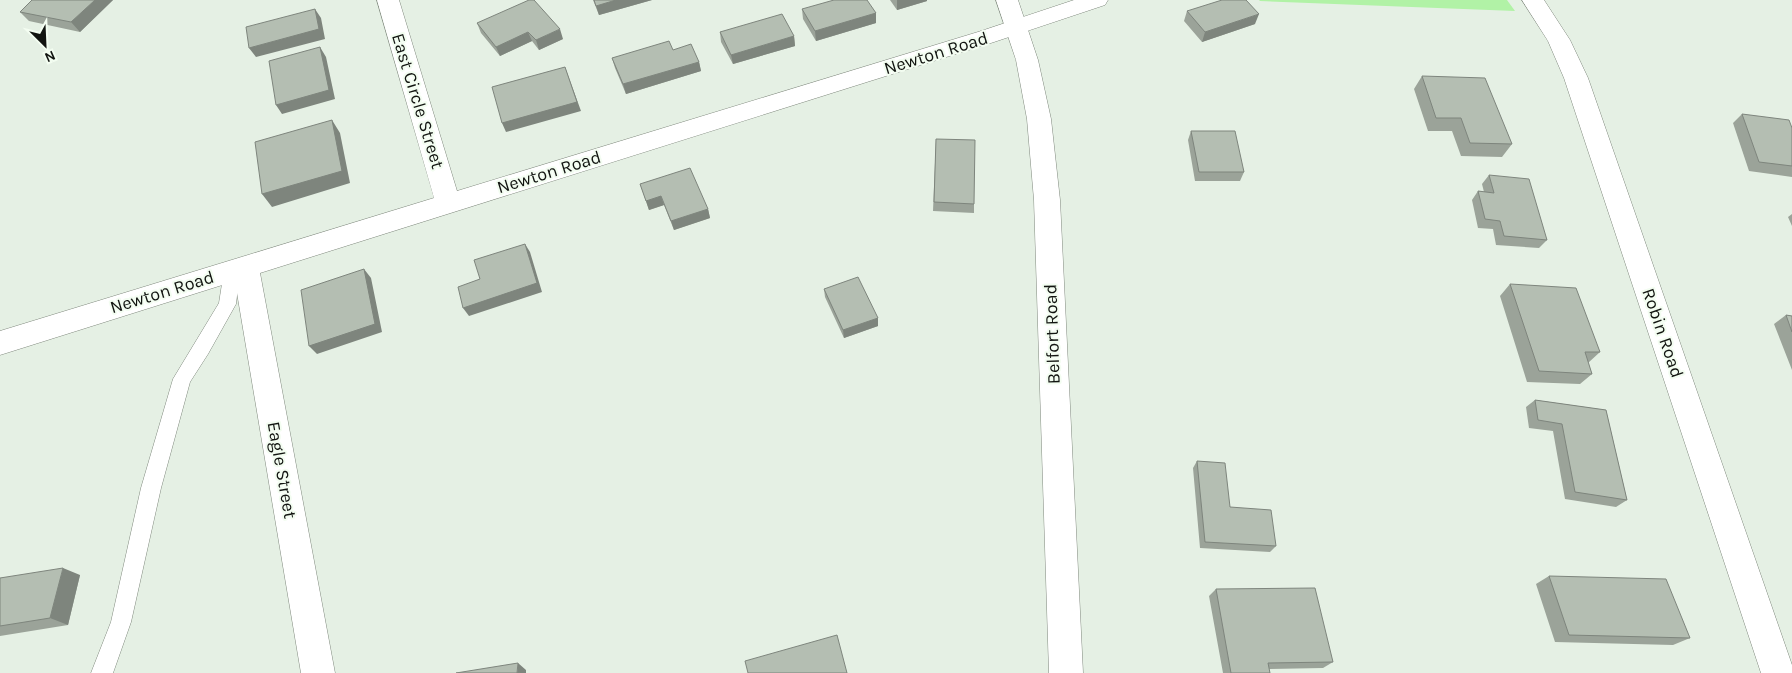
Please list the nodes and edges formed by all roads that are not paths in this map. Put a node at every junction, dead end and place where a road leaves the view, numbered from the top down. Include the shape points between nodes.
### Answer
1 (1007, 0) edge
2 (1097, 0) edge
3 (1533, 0) edge
4 (391, 1) edge
5 (1016, 26) junction
6 (448, 203) junction
7 (239, 269) junction
8 (0, 343) edge
9 (102, 673) edge
10 (318, 673) edge
11 (1066, 673) edge
12 (1778, 673) edge

1 - 5 street, Belfort Road
2 - 5 street, Newton Road
3 - 12 street, Robin Road via 1559,40 1576,78
4 - 6 street, East Circle Street
5 - 6 street, Newton Road
5 - 11 street, Belfort Road via 1027,60 1039,119 1047,200
6 - 7 street, Newton Road
7 - 8 street, Newton Road
7 - 9 lane via 227,304 182,379 151,488 121,622
7 - 10 street, Eagle Street

